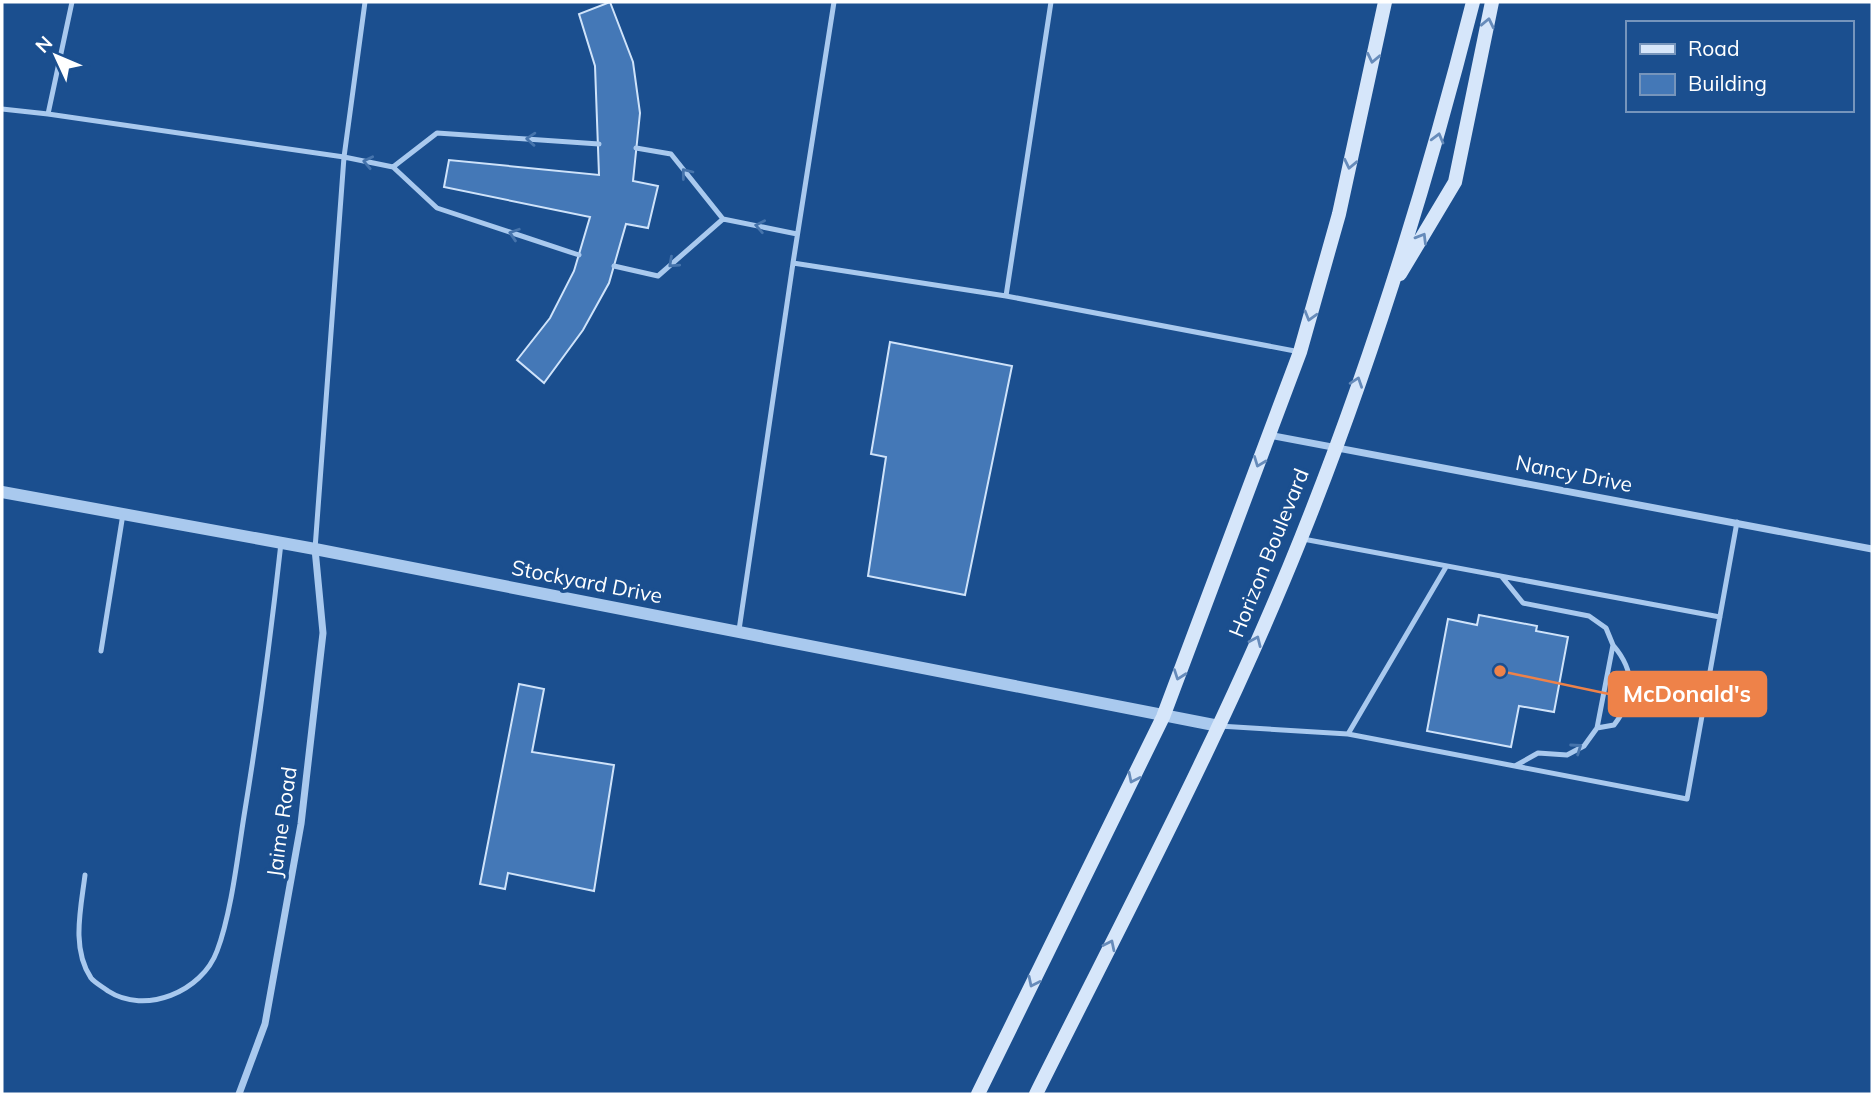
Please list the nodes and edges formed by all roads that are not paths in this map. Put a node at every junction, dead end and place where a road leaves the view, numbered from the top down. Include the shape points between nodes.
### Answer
1 (72, 2) edge
2 (365, 2) edge
3 (834, 2) edge
4 (1051, 2) edge
5 (1385, 2) edge
6 (1473, 2) edge
7 (1492, 2) edge
8 (2, 109) edge
9 (48, 114) junction
10 (599, 144) dead end
11 (636, 148) dead end
12 (344, 157) junction
13 (393, 167) junction
14 (723, 219) junction
15 (797, 234) junction
16 (579, 255) dead end
17 (793, 263) junction
18 (614, 266) dead end
19 (1006, 296) junction
20 (1387, 296) junction
21 (1300, 352) junction
22 (1269, 435) junction
23 (1335, 447) junction
24 (2, 492) edge
25 (123, 514) junction
26 (1737, 522) junction
27 (1301, 539) junction
28 (281, 543) junction
29 (315, 549) junction
30 (1872, 549) edge
31 (1446, 568) junction
32 (1502, 577) junction
33 (1720, 617) junction
34 (739, 631) junction
35 (1613, 645) junction
36 (101, 651) dead end
37 (1164, 717) junction
38 (1219, 726) junction
39 (1597, 728) junction
40 (1348, 734) junction
41 (1515, 766) junction
42 (85, 875) dead end
43 (239, 1094) edge
44 (978, 1094) edge
45 (1036, 1094) edge

1 - 9 lane
2 - 12 lane
3 - 15 lane
4 - 19 lane
5 -> 21 main road, Horizon Boulevard via 1339,214
20 -> 6 main road, Horizon Boulevard via 1436,145
20 -> 7 main road via 1455,182
8 - 9 lane
9 - 12 lane
10 -> 13 lane via 437,133
14 -> 11 lane via 671,154
13 -> 12 lane
12 - 29 lane
16 -> 13 lane via 437,208
15 -> 14 lane
14 -> 18 lane via 659,276
15 - 17 lane
17 - 19 lane
17 - 34 lane
19 - 21 lane
23 -> 20 main road, Horizon Boulevard
21 - 22 main road, Horizon Boulevard
22 - 23 street, Nancy Drive
22 -> 37 main road, Horizon Boulevard
23 - 26 street, Nancy Drive
23 - 27 main road, Horizon Boulevard
24 - 25 street, Stockyard Drive
25 - 28 street, Stockyard Drive
25 - 36 lane
26 - 30 street, Nancy Drive
26 - 33 lane
27 - 31 lane
38 -> 27 main road, Horizon Boulevard
28 - 29 street, Stockyard Drive
28 - 42 lane via 238,858 217,952 202,974 176,994 149,1002 120,998 92,980 81,954 79,920
29 - 34 street, Stockyard Drive
29 - 43 street, Jaime Road via 323,633 301,824 265,1024
31 - 32 lane
31 - 40 lane
32 - 33 lane
32 - 35 lane via 1522,603 1589,616 1606,628
33 - 41 lane via 1687,799
34 - 37 street, Stockyard Drive
35 - 39 lane
35 - 39 lane via 1626,660 1631,692 1614,725
37 - 38 street, Stockyard Drive
37 -> 44 main road, Horizon Boulevard
38 - 40 lane
45 -> 38 main road, Horizon Boulevard
41 -> 39 lane via 1538,752 1567,755 1584,746
40 - 41 lane

